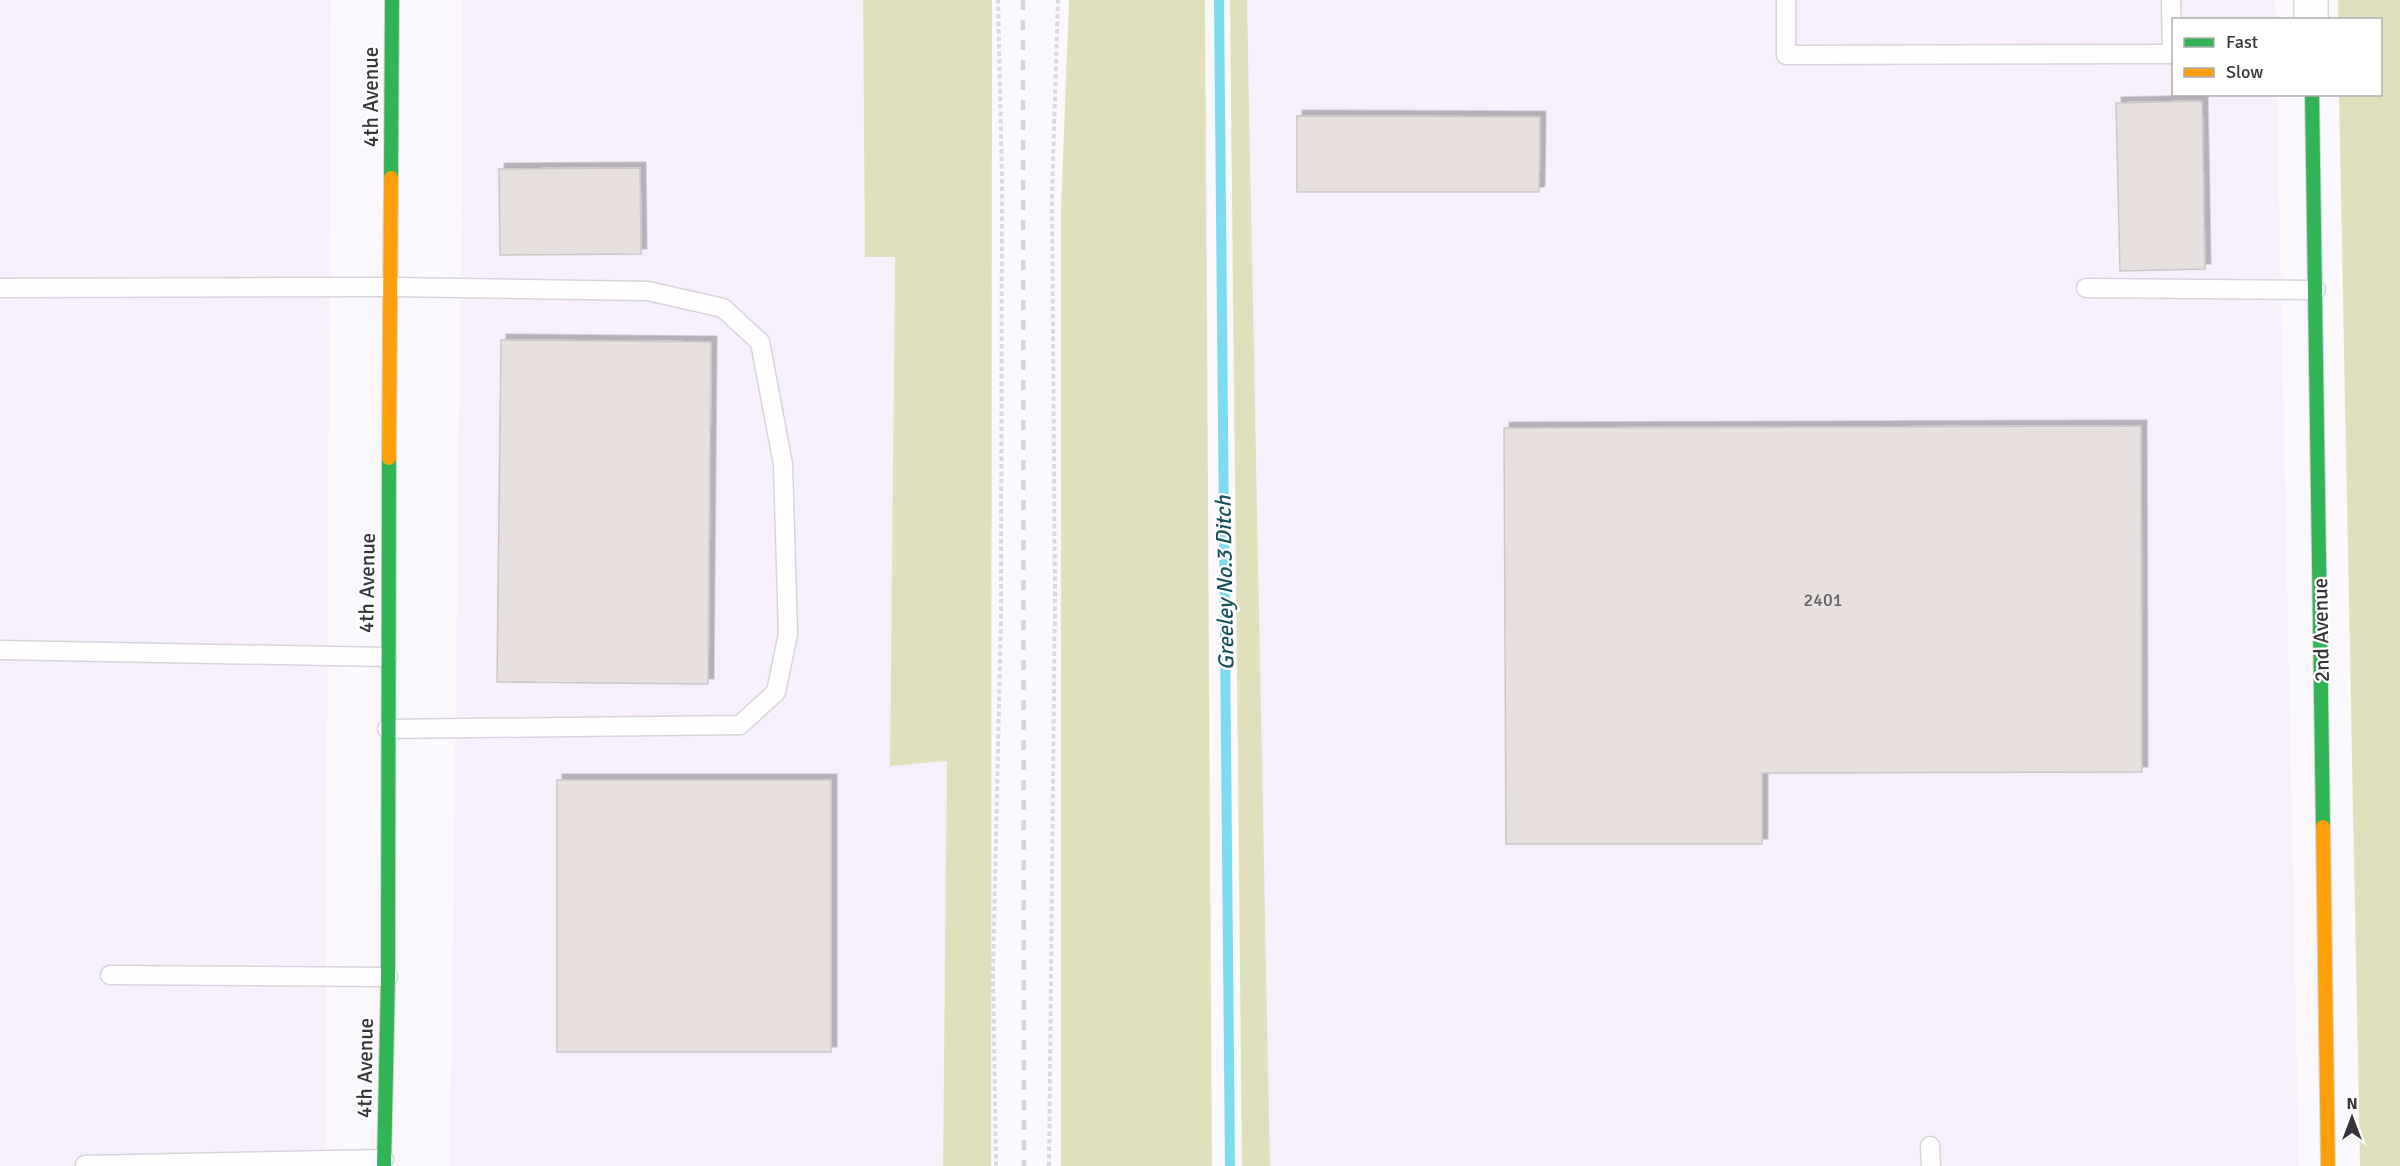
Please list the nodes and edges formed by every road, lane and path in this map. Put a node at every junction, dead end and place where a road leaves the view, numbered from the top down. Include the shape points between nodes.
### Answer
1 (392, 0) edge
2 (998, 0) edge
3 (1058, 0) edge
4 (1786, 0) edge
5 (2171, 0) edge
6 (2311, 0) edge
7 (2311, 18) edge
8 (2172, 27) edge
9 (2172, 54) edge
10 (2312, 96) edge
11 (392, 287) junction
12 (0, 288) edge
13 (2086, 288) dead end
14 (2316, 290) junction
15 (0, 650) edge
16 (387, 657) junction
17 (387, 729) junction
18 (110, 975) dead end
19 (388, 977) junction
20 (1930, 1146) dead end
21 (384, 1162) edge
22 (85, 1165) edge
23 (996, 1166) edge
24 (1049, 1166) edge
25 (1930, 1166) edge
26 (2328, 1166) edge

1 - 11 street, 4th Avenue
2 - 23 path via 1002,189 1001,605 993,970
3 - 24 path via 1052,195 1056,595
4 - 9 lane via 1786,55
5 - 8 lane
6 - 7 street
10 - 14 street, 2nd Avenue
11 - 12 lane
11 - 16 street, 4th Avenue
11 - 17 lane via 648,291 723,308 760,342 783,464 788,634 776,692 740,725
13 - 14 lane
14 - 26 street, 2nd Avenue
15 - 16 lane
16 - 17 street, 4th Avenue
17 - 19 street, 4th Avenue
18 - 19 lane
19 - 21 street, 4th Avenue
20 - 25 lane
21 - 22 lane

